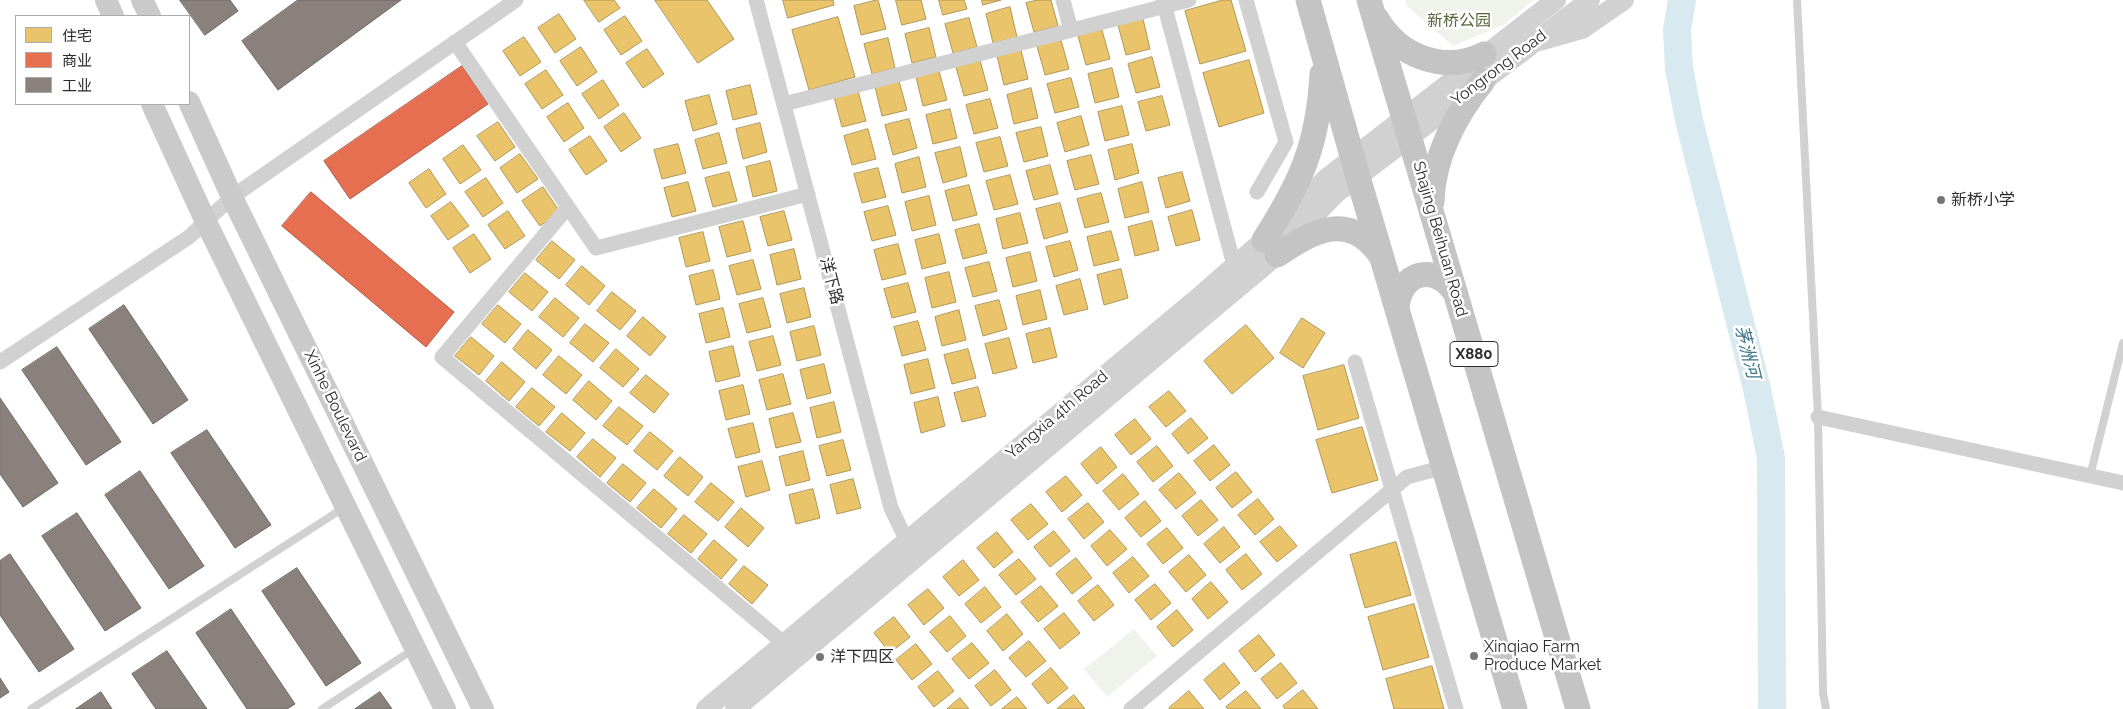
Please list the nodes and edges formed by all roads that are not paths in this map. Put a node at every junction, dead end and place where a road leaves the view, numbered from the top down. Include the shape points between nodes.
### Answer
1 (106, 0) edge
2 (142, 0) edge
3 (516, 0) edge
4 (756, 0) edge
5 (1063, 0) edge
6 (1189, 0) edge
7 (1246, 0) edge
8 (1308, 0) edge
9 (1556, 0) edge
10 (1590, 0) edge
11 (1624, 0) edge
12 (1797, 0) edge
13 (1164, 3) edge
14 (1370, 3) edge
15 (113, 15) edge
16 (150, 15) edge
17 (1071, 30) junction
18 (455, 42) junction
19 (1531, 43) junction
20 (1321, 46) junction
21 (1484, 54) junction
22 (1483, 80) junction
23 (190, 104) edge
24 (784, 104) junction
25 (152, 105) edge
26 (1406, 127) junction
27 (1355, 167) junction
28 (1258, 192) dead end
29 (808, 194) junction
30 (232, 197) junction
31 (568, 207) junction
32 (1432, 212) junction
33 (206, 222) junction
34 (1270, 247) junction
35 (1381, 256) junction
36 (1234, 265) junction
37 (1456, 294) junction
38 (1397, 309) junction
39 (2123, 343) edge
40 (0, 362) edge
41 (1355, 362) dead end
42 (1818, 417) junction
43 (1444, 467) junction
44 (2090, 476) junction
45 (2123, 483) edge
46 (1393, 490) junction
47 (345, 507) junction
48 (914, 547) junction
49 (415, 649) junction
50 (791, 650) junction
51 (31, 709) edge
52 (322, 709) edge
53 (445, 709) edge
54 (483, 709) edge
55 (706, 709) edge
56 (735, 709) edge
57 (1131, 709) edge
58 (1456, 709) edge
59 (1515, 709) edge
60 (1578, 709) edge
61 (1826, 709) edge

1 - 15 main road
2 - 16 main road
3 - 18 street
4 - 24 street, 洋下路
5 - 17 street
6 - 13 street
7 - 28 street via 1286,142
8 - 20 main road
9 - 21 street, Yongrong Road
10 - 19 street, Yongrong Road
11 - 19 street via 1582,29
12 - 42 lane
13 - 17 street
13 - 36 street
14 - 21 main road via 1379,22 1395,42 1418,57 1453,63 1473,60
14 - 26 main road, Shajing Beihuan Road / X880
17 - 24 street
18 - 30 street
18 - 31 street
19 - 22 street, Yongrong Road
20 - 27 main road
20 - 34 main road via 1320,99 1311,145
21 - 26 street, Yongrong Road
22 - 26 street, Yongrong Road
22 - 32 main road via 1451,128 1433,187
23 - 30 main road, Xinhe Boulevard
24 - 29 street, 洋下路
25 - 33 main road
26 - 27 street, Yangxia 4th Road
26 - 32 main road, Shajing Beihuan Road / X880
27 - 34 street, Yangxia 4th Road via 1335,194
27 - 35 main road
29 - 31 street via 596,248
29 - 48 street, 洋下路 via 891,508 895,520
30 - 33 street
30 - 54 main road, Xinhe Boulevard
31 - 50 street via 442,357
32 - 37 main road, Shajing Beihuan Road / X880
33 - 40 street via 189,237
33 - 47 main road
34 - 35 main road via 1330,229 1360,235
34 - 36 street, Yangxia 4th Road
34 - 48 street, Yangxia 4th Road
35 - 38 main road
36 - 48 street, Yangxia 4th Road
37 - 38 main road via 1444,279 1434,275 1415,277 1400,290
37 - 60 main road, Shajing Beihuan Road / X880
38 - 43 main road
39 - 44 lane
41 - 46 street
42 - 44 street
42 - 61 lane via 1823,693
43 - 46 street via 1407,478
43 - 59 main road
44 - 45 street
46 - 57 street
46 - 58 street
47 - 49 main road
47 - 51 lane
48 - 50 street, Yangxia 4th Road
49 - 52 lane
49 - 53 main road
50 - 55 street, Yangxia 4th Road
50 - 56 street, Yangxia 4th Road

